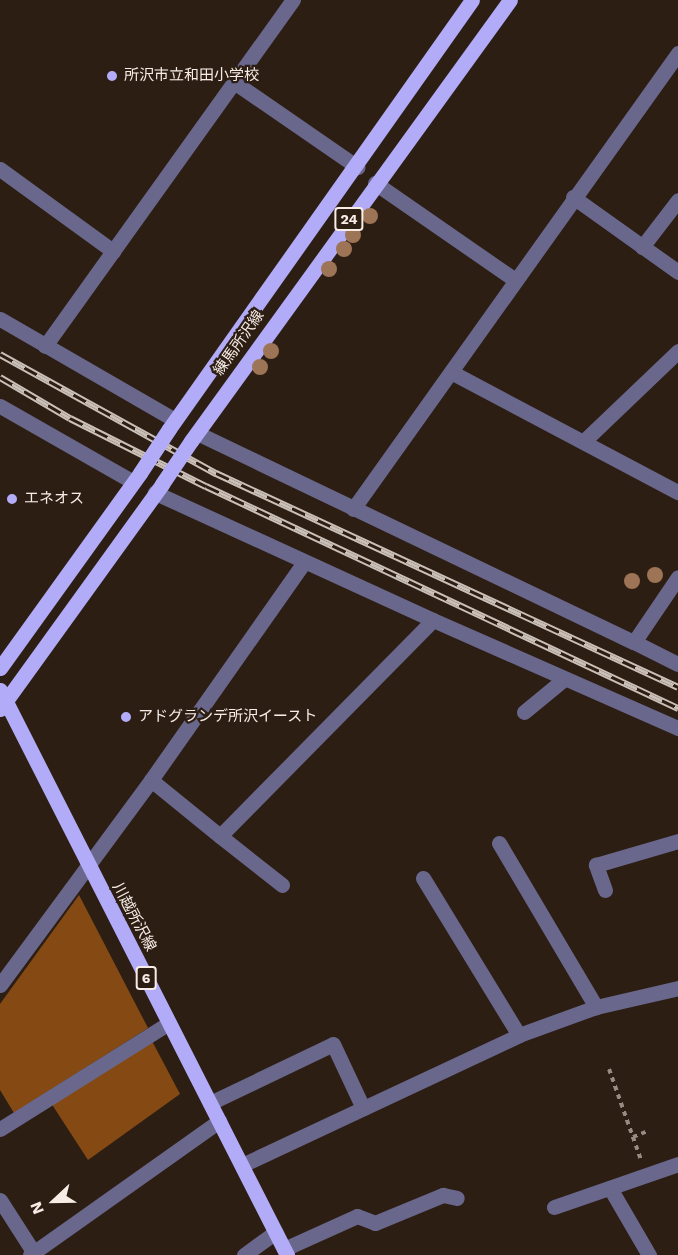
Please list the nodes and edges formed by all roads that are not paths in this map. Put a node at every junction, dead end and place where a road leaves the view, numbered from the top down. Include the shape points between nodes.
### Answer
1 (293, 0) edge
2 (472, 0) edge
3 (510, 0) edge
4 (678, 53) edge
5 (234, 82) junction
6 (357, 167) junction
7 (0, 169) edge
8 (375, 183) junction
9 (573, 197) junction
10 (678, 200) edge
11 (642, 247) junction
12 (113, 251) junction
13 (678, 272) edge
14 (515, 280) junction
15 (0, 319) edge
16 (45, 346) junction
17 (678, 351) edge
18 (451, 372) junction
19 (0, 406) edge
20 (172, 424) junction
21 (194, 437) junction
22 (585, 440) junction
23 (137, 478) junction
24 (158, 488) junction
25 (678, 492) edge
26 (353, 509) junction
27 (304, 562) junction
28 (678, 577) edge
29 (433, 620) junction
30 (634, 642) junction
31 (678, 664) edge
32 (0, 668) edge
33 (564, 680) junction
34 (2, 700) edge
35 (524, 712) dead end
36 (678, 728) edge
37 (151, 780) junction
38 (220, 836) junction
39 (678, 840) edge
40 (499, 843) dead end
41 (88, 866) junction
42 (423, 878) dead end
43 (282, 885) dead end
44 (605, 890) dead end
45 (0, 985) edge
46 (678, 988) edge
47 (596, 1007) junction
48 (169, 1023) junction
49 (519, 1035) junction
50 (210, 1103) junction
51 (363, 1108) junction
52 (219, 1120) junction
53 (0, 1129) edge
54 (678, 1164) edge
55 (242, 1165) junction
56 (610, 1188) junction
57 (457, 1198) dead end
58 (0, 1200) edge
59 (554, 1207) dead end
60 (276, 1233) junction
61 (285, 1252) edge
62 (32, 1254) edge
63 (244, 1255) edge
64 (649, 1255) edge

1 - 5 street
2 - 6 main road, 練馬所沢線 / 24
3 - 8 main road, 練馬所沢線 / 24
4 - 9 street
5 - 6 street
5 - 12 street
6 - 20 main road, 練馬所沢線 / 24
7 - 12 street
8 - 14 street
8 - 21 main road, 練馬所沢線 / 24
9 - 11 street
9 - 14 street
10 - 11 street
11 - 13 street
12 - 16 street
14 - 18 street
15 - 16 street
16 - 20 street
17 - 22 street
18 - 22 street
18 - 26 street
19 - 23 street
20 - 23 main road, 練馬所沢線 / 24, bridge
21 - 24 main road, 練馬所沢線 / 24, bridge
21 - 26 street
22 - 25 street
23 - 32 main road, 練馬所沢線 / 24
24 - 27 street
24 - 34 main road, 練馬所沢線 / 24
26 - 30 street
27 - 29 street
27 - 37 street
28 - 30 street
29 - 33 street
29 - 38 street
30 - 31 street
33 - 35 street
33 - 36 street
34 - 41 main road, 川越所沢線 / 6
37 - 38 street
37 - 41 street
38 - 43 street
39 - 44 street via 596,865
40 - 47 street
41 - 45 street
41 - 48 main road, 川越所沢線 / 6
42 - 49 street
46 - 47 street
47 - 49 street
48 - 50 main road, 川越所沢線 / 6
48 - 53 street
49 - 51 street
50 - 51 street via 333,1044
50 - 52 main road, 川越所沢線 / 6
51 - 55 street
52 - 55 main road, 川越所沢線 / 6
52 - 62 street
54 - 56 street
55 - 60 main road, 川越所沢線 / 6
56 - 59 street
56 - 64 street
57 - 61 street via 443,1195 375,1223 357,1216
58 - 62 street
60 - 61 main road, 川越所沢線 / 6
60 - 63 street

